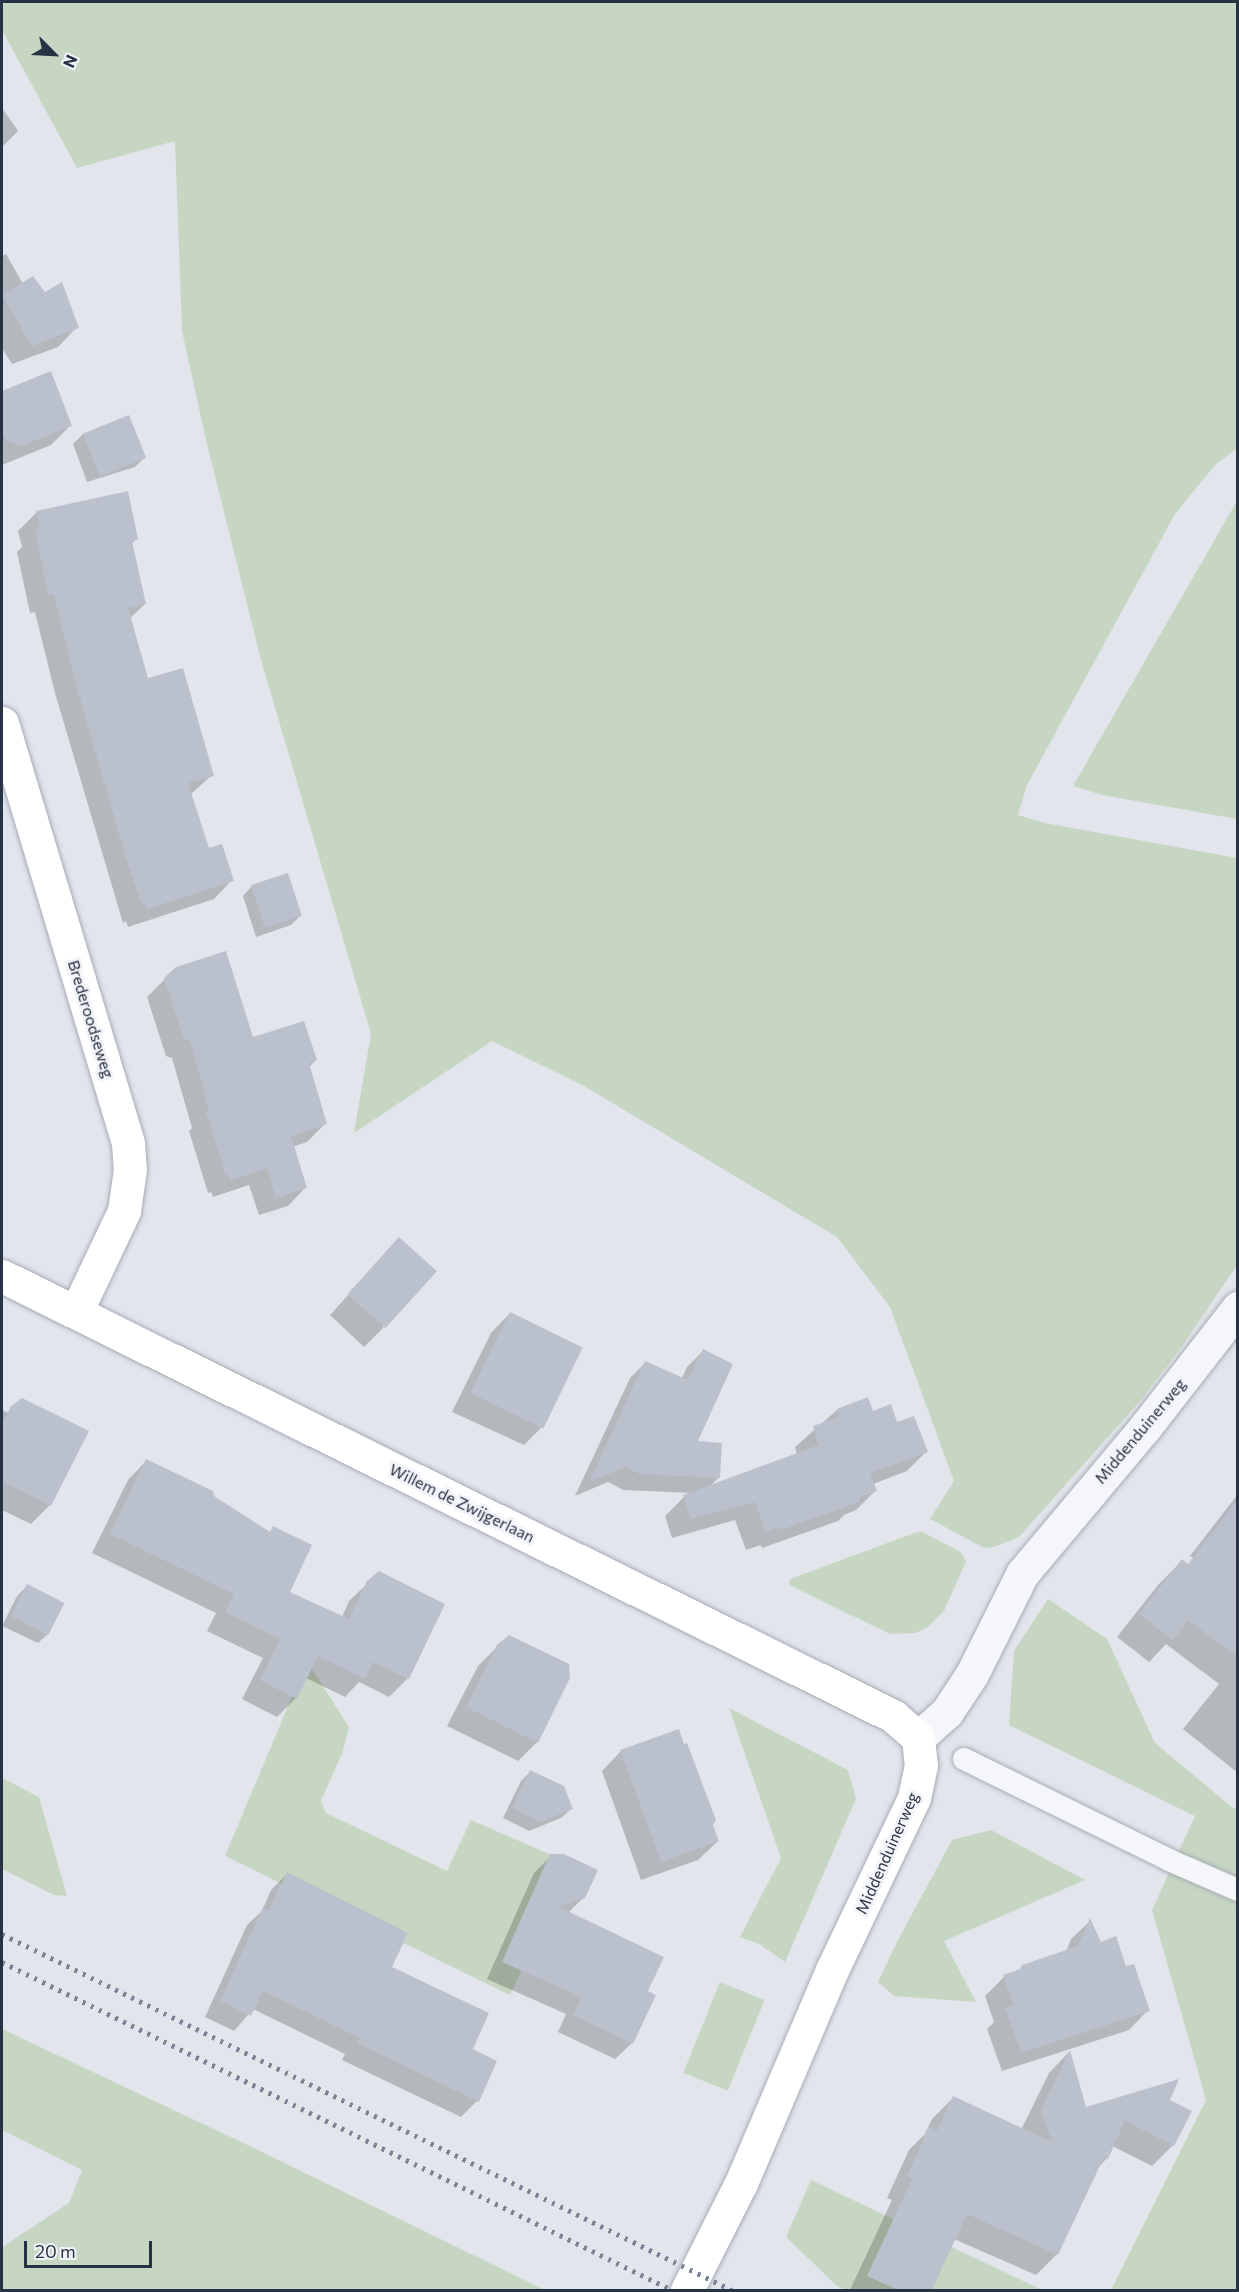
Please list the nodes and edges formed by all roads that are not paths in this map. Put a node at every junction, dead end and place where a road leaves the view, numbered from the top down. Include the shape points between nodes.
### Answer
1 (2, 723) edge
2 (2, 1276) edge
3 (1238, 1308) edge
4 (76, 1312) junction
5 (918, 1738) junction
6 (964, 1759) dead end
7 (1238, 1890) edge
8 (687, 2290) edge

1 - 4 street, Brederoodseweg via 128,1143 130,1169 124,1211
2 - 4 street, Willem de Zwijgerlaan
3 - 5 street, Middenduinerweg via 1022,1574 972,1674 947,1712
4 - 5 street, Willem de Zwijgerlaan via 893,1716
5 - 8 street, Middenduinerweg via 921,1765 914,1798 832,1970 741,2183
6 - 7 lane

